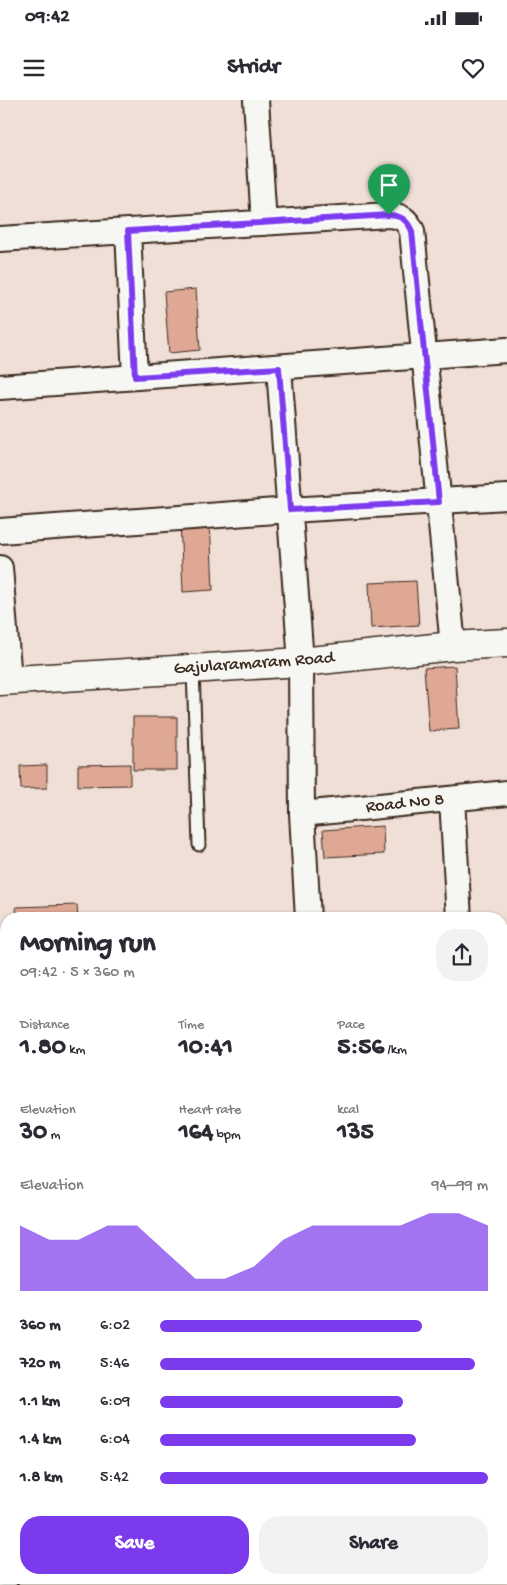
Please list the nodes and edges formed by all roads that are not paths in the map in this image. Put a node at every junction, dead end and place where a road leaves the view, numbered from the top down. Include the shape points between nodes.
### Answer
1 (256, 100) edge
2 (264, 223) junction
3 (128, 231) junction
4 (0, 239) edge
5 (507, 350) edge
6 (426, 356) junction
7 (279, 368) junction
8 (135, 377) junction
9 (0, 387) edge
10 (507, 497) edge
11 (439, 502) junction
12 (290, 510) junction
13 (0, 531) edge
14 (0, 568) edge
15 (507, 643) edge
16 (453, 646) junction
17 (301, 662) junction
18 (193, 669) junction
19 (4, 681) edge
20 (507, 793) edge
21 (452, 799) junction
22 (302, 814) junction
23 (199, 844) dead end
24 (308, 912) edge
25 (459, 912) edge

1 - 2 street
2 - 3 street
2 - 6 street via 389,215 404,219 412,231
3 - 4 street
3 - 8 street
5 - 6 street
6 - 7 street
6 - 11 street
7 - 8 street
7 - 12 street
8 - 9 street
10 - 11 street
11 - 12 street
11 - 16 street
12 - 13 street
12 - 17 street
14 - 19 street
15 - 16 main road, Gajularamaram Road
16 - 17 main road, Gajularamaram Road
17 - 18 main road, Gajularamaram Road
17 - 22 street
18 - 19 main road, Gajularamaram Road
18 - 23 lane
20 - 21 street, Road No 8
21 - 22 street, Road No 8
21 - 25 street
22 - 24 street

